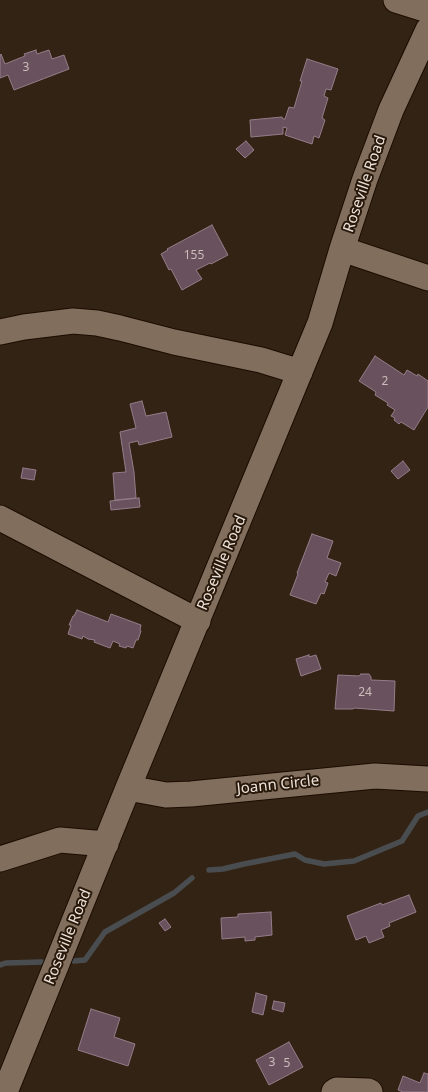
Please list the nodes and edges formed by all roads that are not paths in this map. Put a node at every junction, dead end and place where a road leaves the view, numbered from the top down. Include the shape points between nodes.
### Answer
1 (396, 0) edge
2 (428, 10) edge
3 (428, 30) edge
4 (342, 248) junction
5 (428, 278) edge
6 (0, 332) edge
7 (300, 372) junction
8 (0, 518) edge
9 (198, 621) junction
10 (428, 779) edge
11 (128, 788) junction
12 (106, 844) junction
13 (0, 859) edge
14 (5, 1092) edge
15 (334, 1092) edge
16 (370, 1092) edge

1 - 2 street
3 - 4 street, Roseville Road via 365,178
4 - 5 street
4 - 7 street, Roseville Road via 320,323
6 - 7 street via 73,321 97,323 261,360
7 - 9 street, Roseville Road
8 - 9 street
9 - 11 street, Roseville Road
10 - 11 street, Joann Circle via 375,776 166,795
11 - 12 street, Roseville Road
12 - 13 street via 60,840
12 - 14 street, Roseville Road
15 - 16 street

